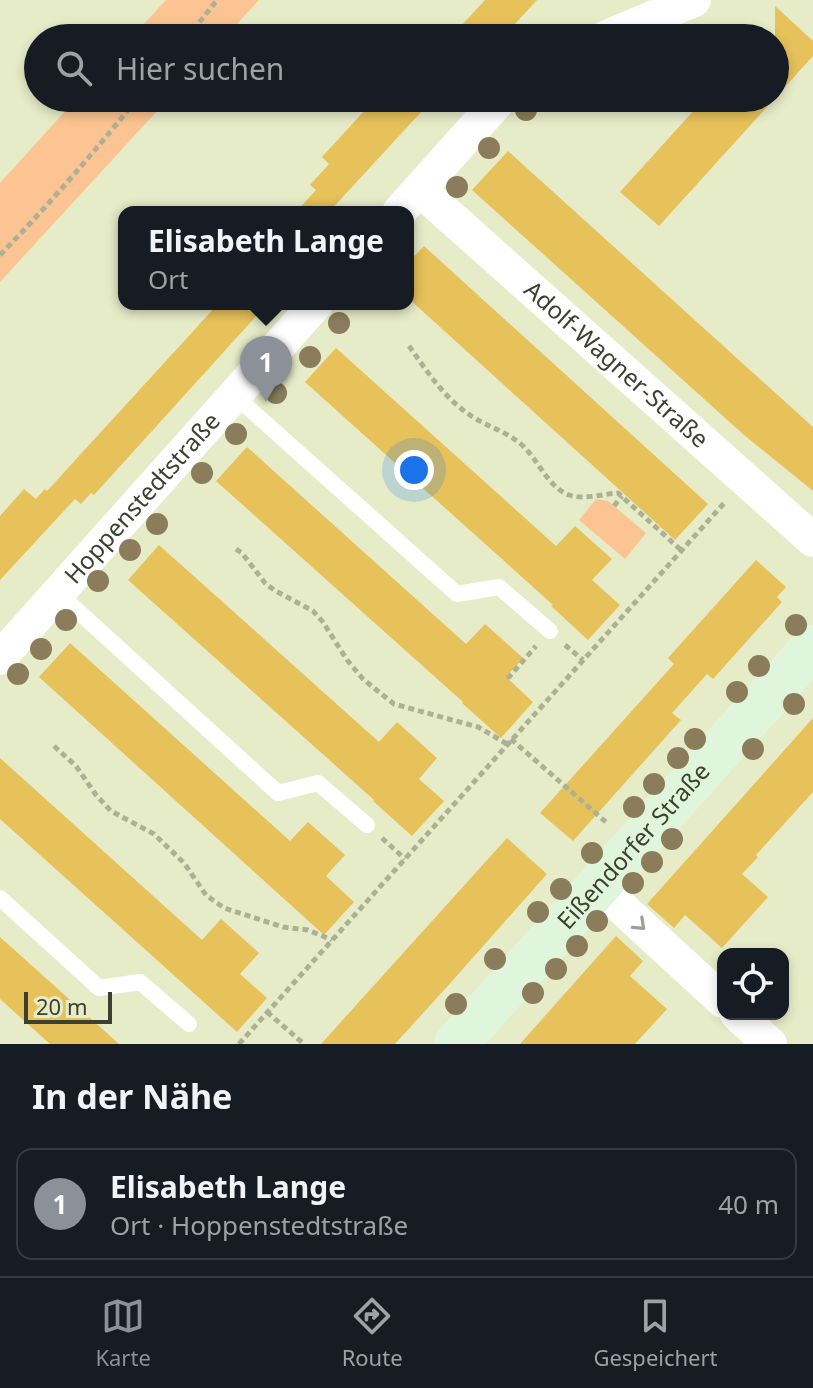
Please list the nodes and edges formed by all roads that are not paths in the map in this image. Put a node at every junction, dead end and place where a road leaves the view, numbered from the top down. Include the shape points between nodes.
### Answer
1 (694, 0) edge
2 (638, 24) edge
3 (488, 112) edge
4 (409, 201) edge
5 (311, 310) edge
6 (234, 395) junction
7 (813, 540) edge
8 (58, 593) junction
9 (550, 631) road end
10 (813, 647) edge
11 (0, 658) edge
12 (367, 825) road end
13 (598, 886) junction
14 (0, 898) edge
15 (717, 995) edge
16 (744, 1020) edge
17 (189, 1024) dead end
18 (456, 1044) edge
19 (770, 1044) edge

1 - 2 street
3 - 4 street
4 - 7 street, Adolf-Wagner-Straße
5 - 6 street, Hoppenstedtstraße
6 - 8 street, Hoppenstedtstraße
6 - 9 lane via 457,594 499,587
8 - 11 street, Hoppenstedtstraße
8 - 12 lane via 278,793 318,783
10 - 13 main road, Eißendorfer Straße
13 -> 15 street
13 - 18 main road, Eißendorfer Straße
14 - 17 lane via 99,988 140,982
16 - 19 street

